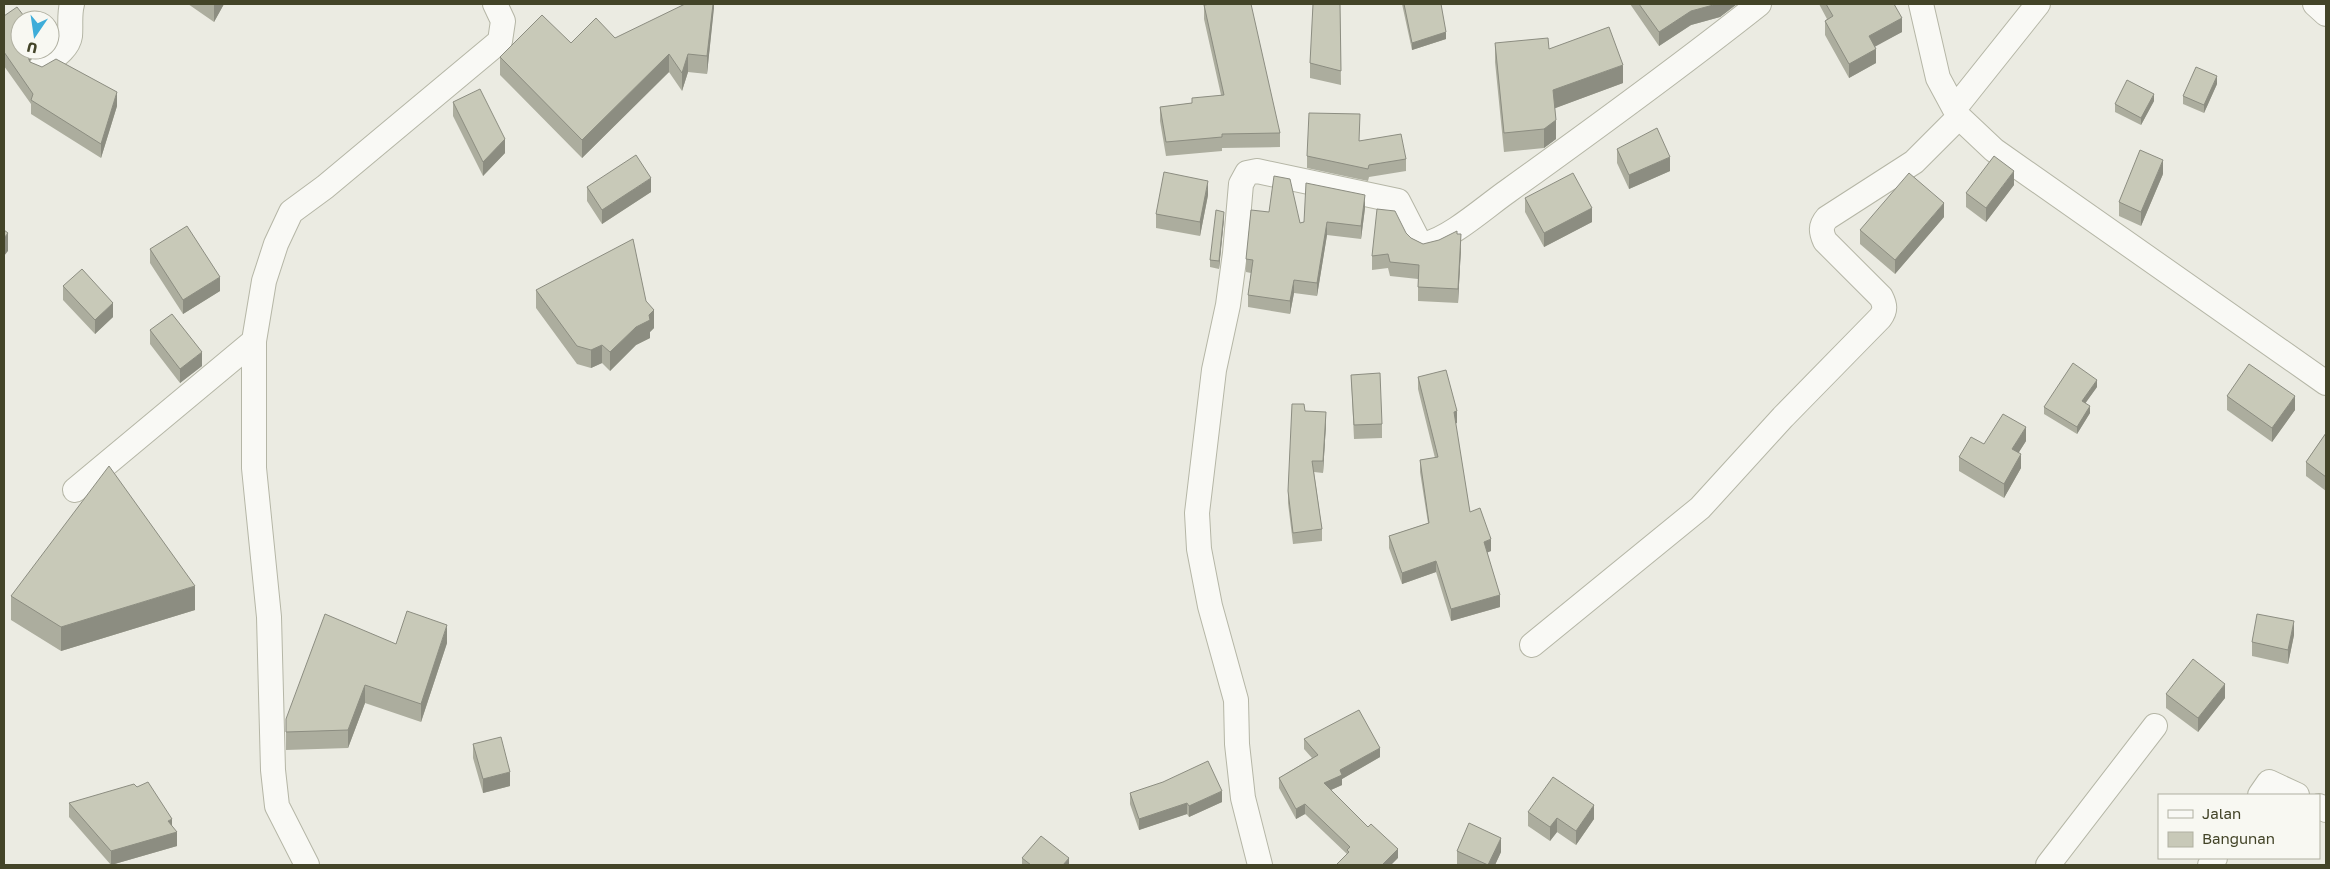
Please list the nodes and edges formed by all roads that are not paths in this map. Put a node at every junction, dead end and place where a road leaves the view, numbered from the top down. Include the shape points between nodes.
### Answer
1 (72, 4) edge
2 (496, 4) edge
3 (1759, 4) edge
4 (1921, 4) edge
5 (2038, 4) edge
6 (2315, 4) edge
7 (2326, 14) edge
8 (41, 68) edge
9 (1957, 112) junction
10 (254, 341) junction
11 (2326, 383) edge
12 (75, 490) dead end
13 (1532, 645) dead end
14 (2155, 726) dead end
15 (2261, 794) edge
16 (2295, 794) edge
17 (307, 865) edge
18 (1260, 865) edge
19 (2048, 865) edge

1 - 8 street via 70,37 63,50
2 - 10 street via 503,21 500,41 291,212 264,282
3 - 18 street via 1678,67 1432,243 1424,244 1418,240 1398,201 1257,172 1247,173 1241,184 1235,253 1214,370 1197,513 1199,549 1210,606 1236,700 1243,798
4 - 9 street via 1938,78
5 - 9 street
6 - 7 street
9 - 11 street via 1994,150
9 - 13 street via 1914,162 1822,224 1821,233 1825,241 1881,297 1885,304 1884,313 1700,508
10 - 12 street
10 - 17 street via 254,468 270,617 273,770 277,806
14 - 19 street
15 - 16 street via 2270,782

